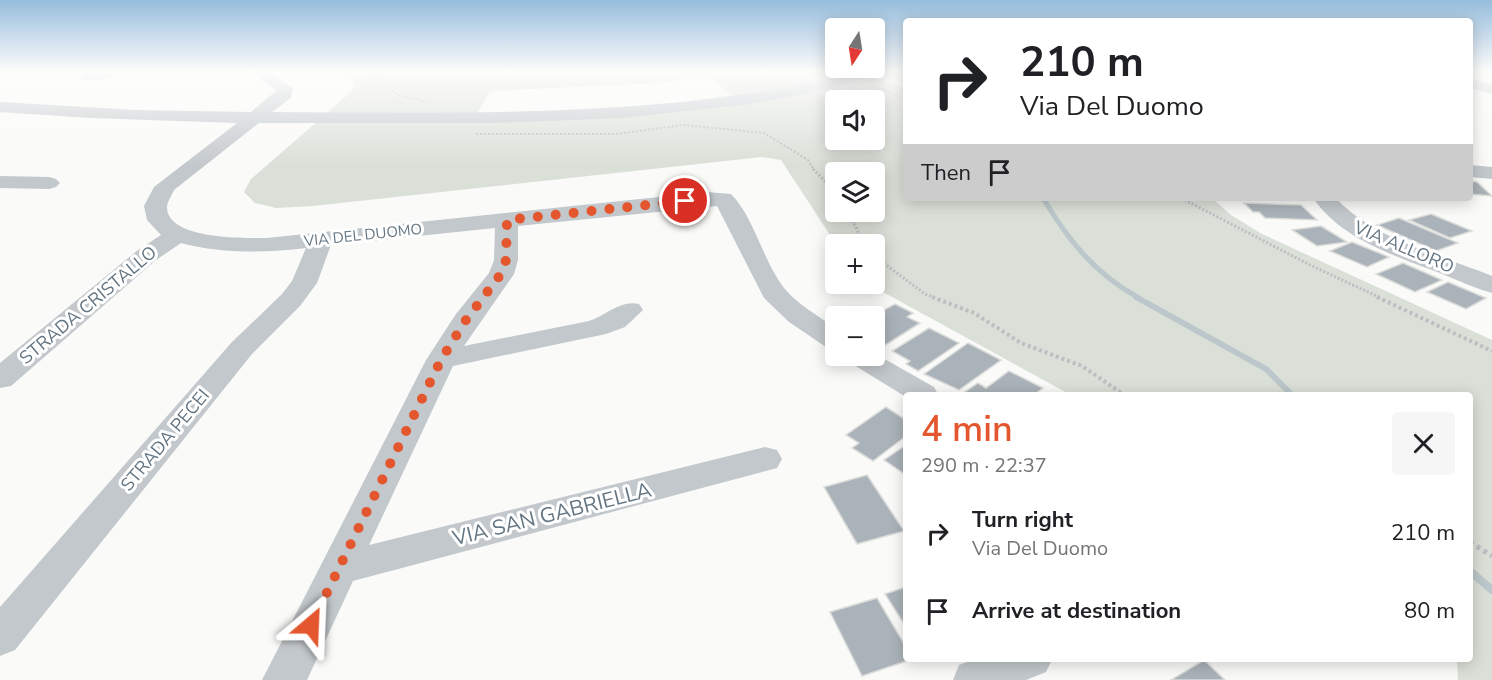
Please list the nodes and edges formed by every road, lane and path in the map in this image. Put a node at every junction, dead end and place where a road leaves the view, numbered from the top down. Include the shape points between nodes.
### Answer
1 (274, 103) edge
2 (719, 103) edge
3 (3, 109) edge
4 (255, 118) junction
5 (1473, 171) edge
6 (1492, 173) edge
7 (0, 182) edge
8 (49, 183) dead end
9 (1187, 201) edge
10 (1325, 201) edge
11 (507, 220) junction
12 (179, 234) junction
13 (322, 240) junction
14 (1492, 262) edge
15 (885, 263) edge
16 (1467, 274) junction
17 (1492, 285) edge
18 (629, 310) dead end
19 (825, 334) edge
20 (1492, 351) edge
21 (441, 360) junction
22 (876, 366) edge
23 (0, 379) edge
24 (920, 392) edge
25 (1121, 392) edge
26 (765, 459) dead end
27 (1473, 544) edge
28 (1492, 556) edge
29 (338, 569) junction
30 (0, 637) edge
31 (1021, 662) edge
32 (284, 680) edge
33 (975, 680) edge

1 - 4 street
2 - 4 street via 620,114 485,120
3 - 4 street
4 - 12 street, VIA DEL DUOMO via 176,177 157,197 157,218
5 - 6 street
7 - 8 street
9 - 20 path via 1312,266
10 - 16 street, VIA ALLORO via 1330,209 1361,230
11 - 13 street, VIA DEL DUOMO
11 - 19 street, VIA DEL DUOMO via 723,199 731,207 773,292 798,316
11 - 21 street via 506,260 501,274
12 - 13 street, VIA DEL DUOMO via 197,241 240,246
12 - 23 street, STRADA CRISTALLO via 147,255
13 - 30 street, STRADA PECEI via 304,283 291,300 242,348
14 - 16 street
15 - 25 path via 925,294 974,314 1022,343 1082,366
16 - 17 street, VIA ALLORO
18 - 21 street via 596,328
21 - 29 street
22 - 24 street
26 - 29 street, VIA SAN GABRIELLA
27 - 28 path
29 - 32 street
31 - 33 street

